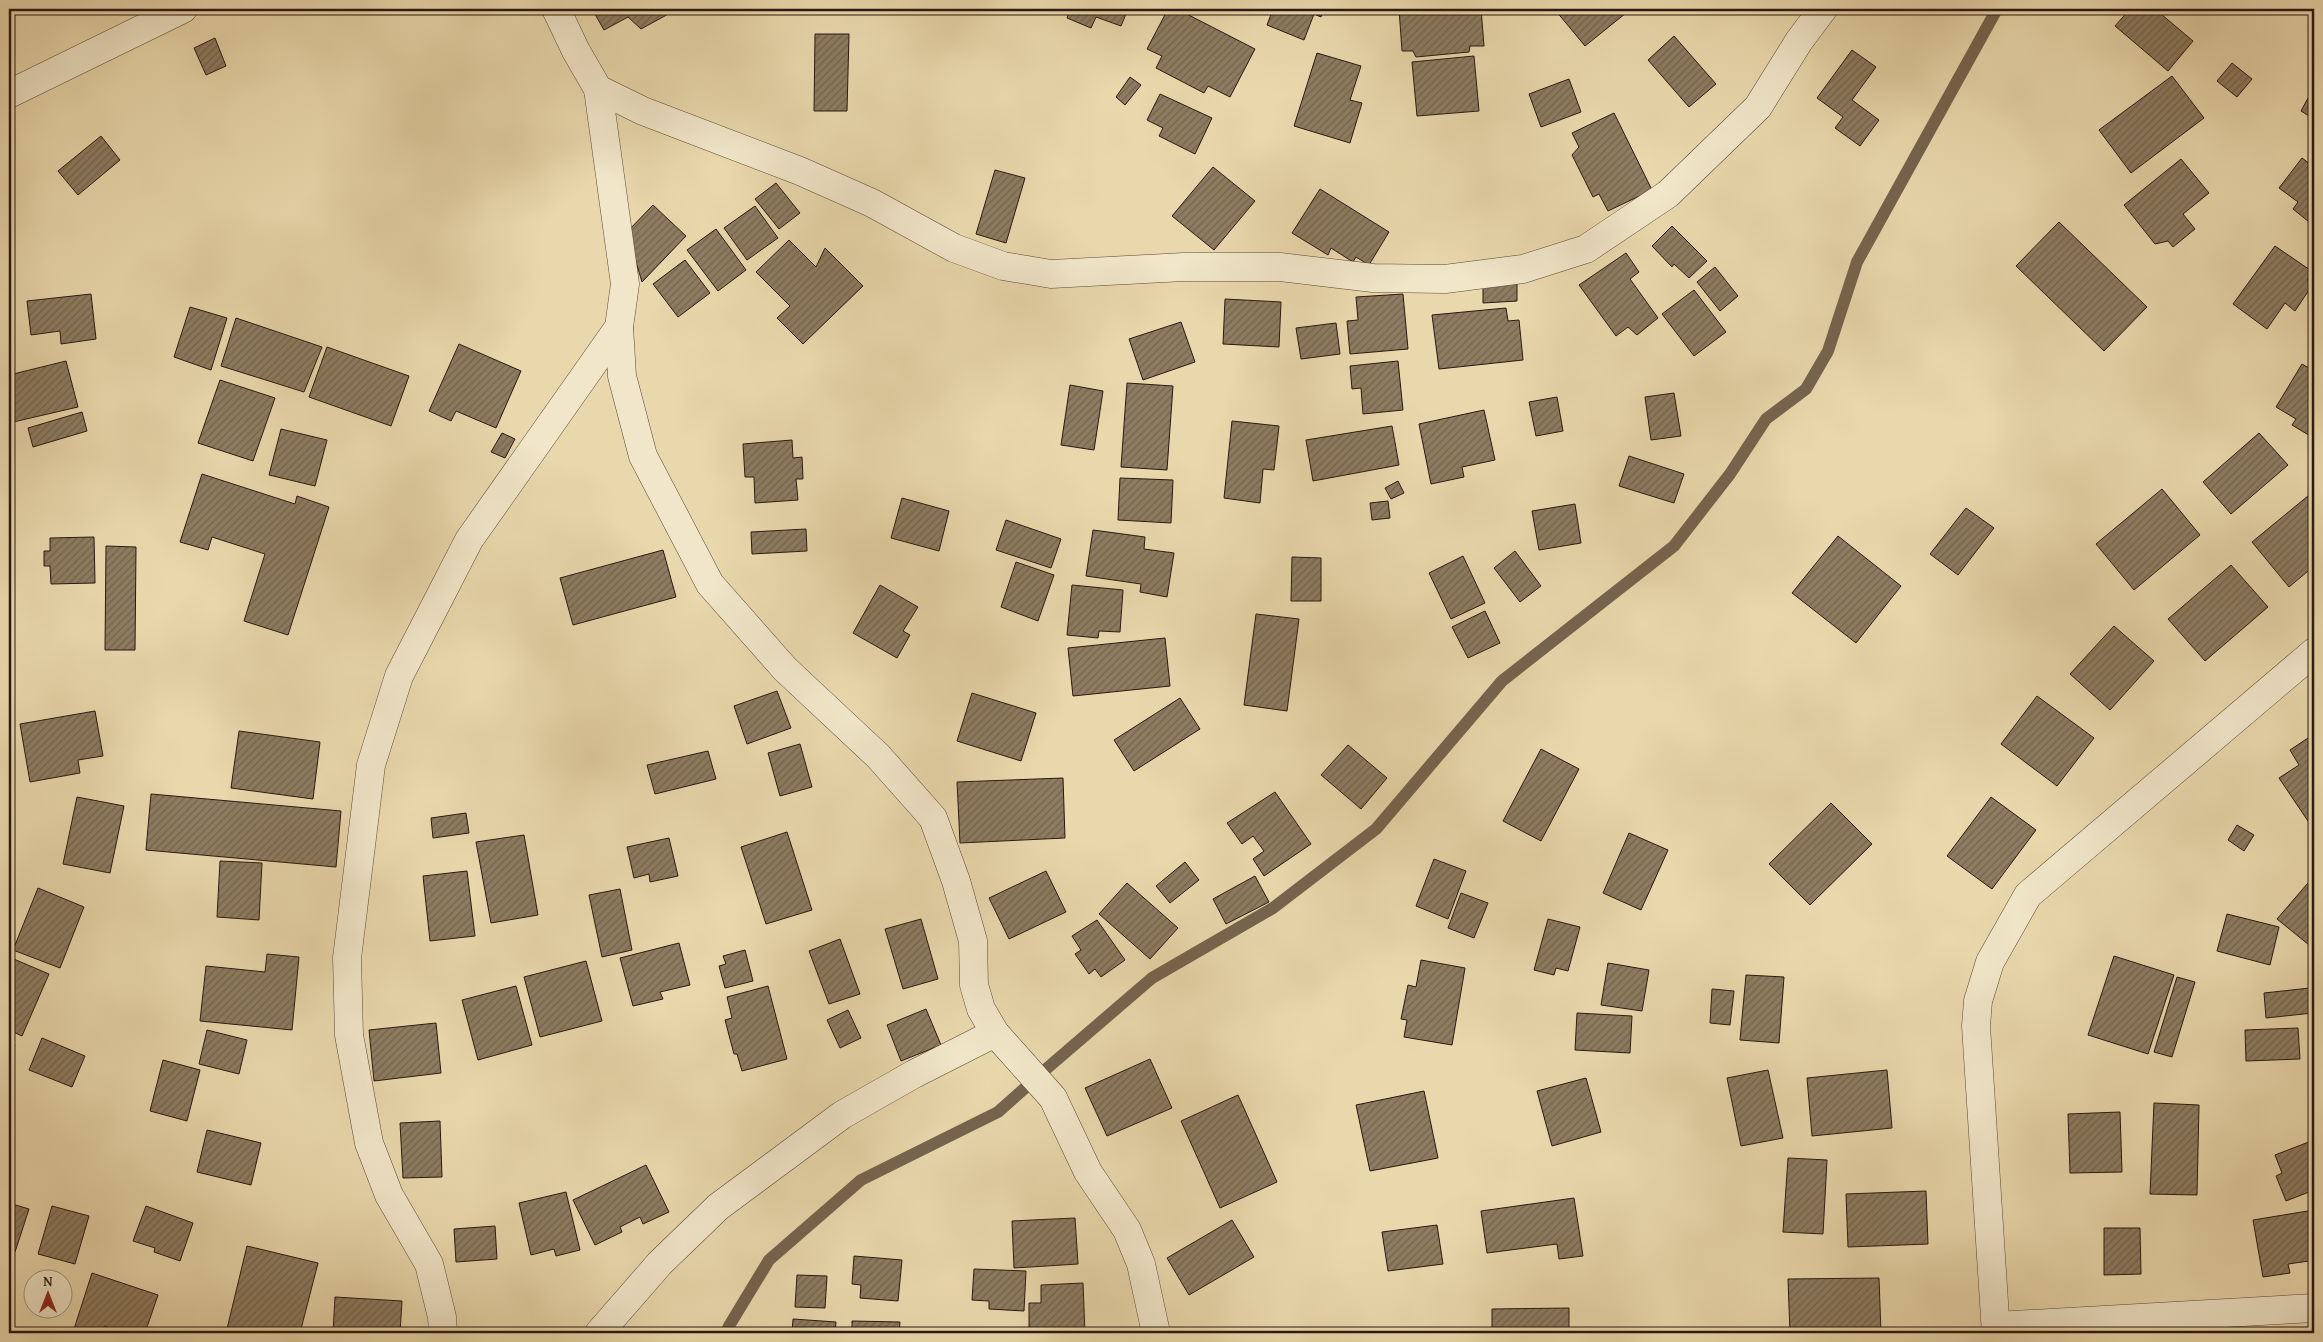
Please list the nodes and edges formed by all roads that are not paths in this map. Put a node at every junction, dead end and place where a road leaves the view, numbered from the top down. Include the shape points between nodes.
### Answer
1 (183, 9) edge
2 (556, 9) edge
3 (1823, 9) edge
4 (598, 89) junction
5 (9, 94) edge
6 (619, 327) junction
7 (2314, 652) edge
8 (995, 1033) junction
9 (2314, 1308) edge
10 (1996, 1330) edge
11 (443, 1333) edge
12 (599, 1333) edge
13 (1156, 1333) edge

1 - 5 street
2 - 4 street
3 - 4 street via 1758,107 1668,194 1586,249 1523,269 1445,279 1373,278 1280,267 1184,267 1051,274 1003,266 954,248 872,203 810,175 642,111
4 - 6 street via 625,284
6 - 8 street via 622,376 643,456 710,584 785,669 878,756 933,818 973,941 974,984 981,1009
6 - 11 street via 469,540 399,676 371,765 347,958 349,1035 369,1144 389,1195 429,1264
7 - 10 street via 2028,896 1990,962 1978,1002 1976,1026
8 - 12 street via 842,1114 718,1207 660,1263
8 - 13 street via 1053,1098 1088,1172 1128,1230 1141,1264
9 - 10 street

